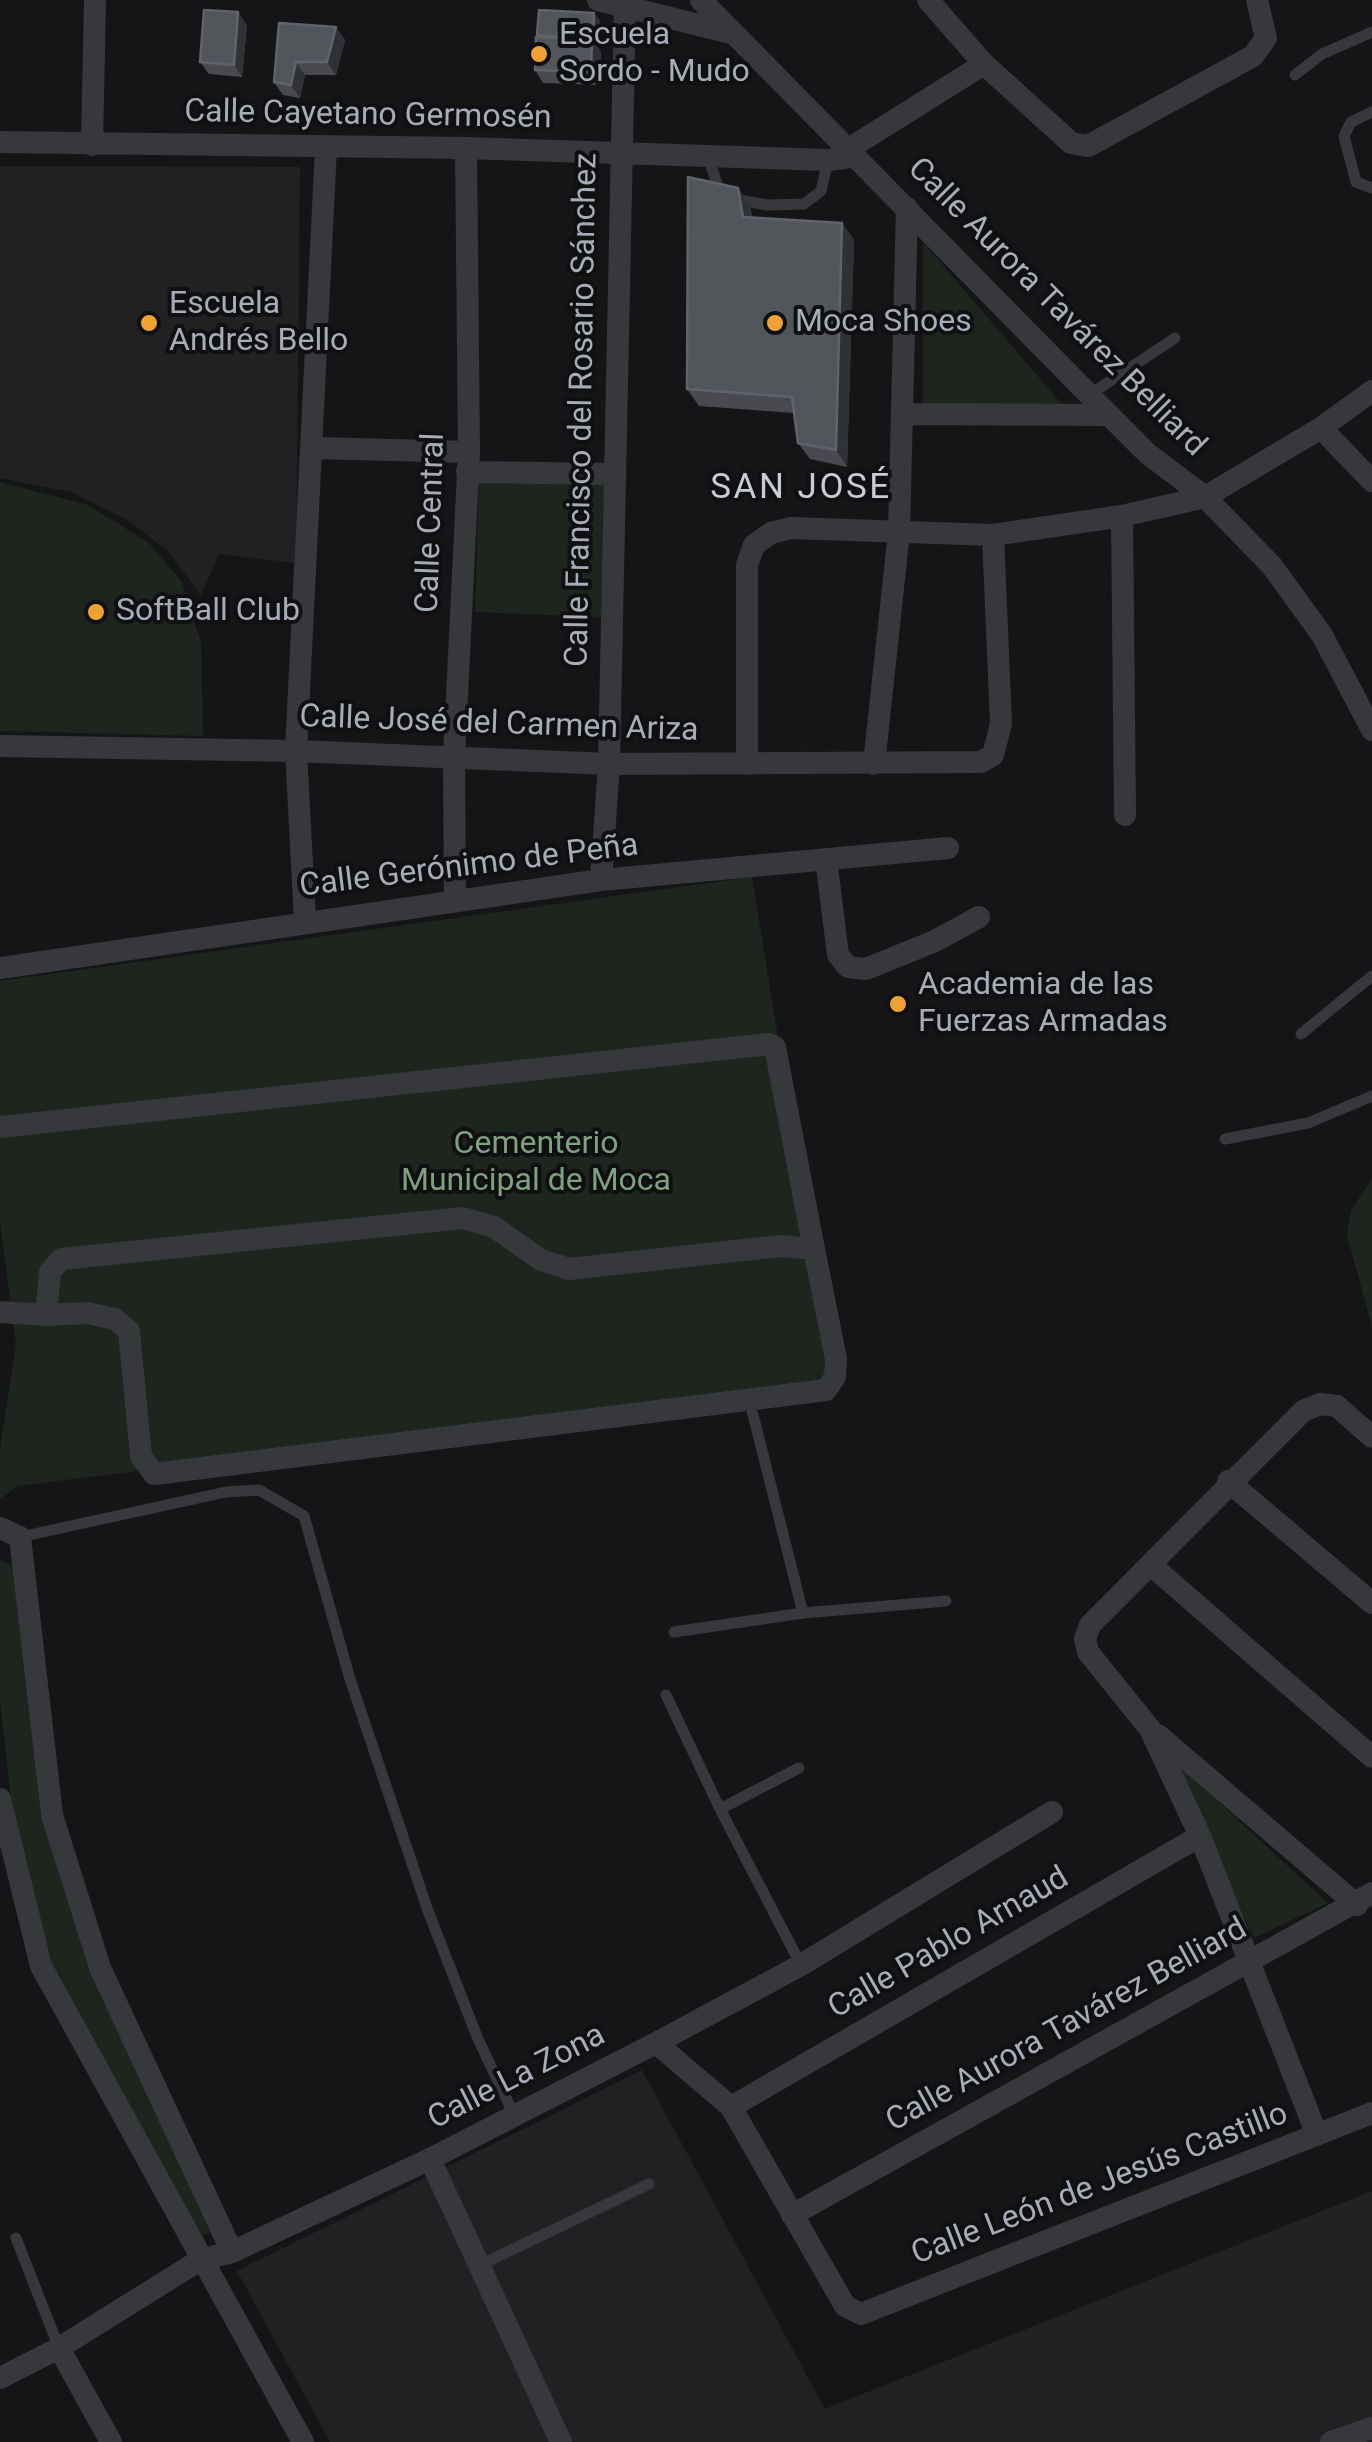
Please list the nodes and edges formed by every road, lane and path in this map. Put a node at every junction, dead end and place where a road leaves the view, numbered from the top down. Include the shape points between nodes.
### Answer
1 (95, 0) edge
2 (598, 0) edge
3 (701, 0) edge
4 (928, 0) edge
5 (1257, 0) edge
6 (625, 5) edge
7 (1372, 32) edge
8 (735, 34) junction
9 (984, 64) junction
10 (1295, 75) dead end
11 (1372, 112) edge
12 (0, 142) edge
13 (92, 145) junction
14 (326, 148) junction
15 (466, 148) junction
16 (850, 148) junction
17 (620, 154) junction
18 (708, 156) junction
19 (828, 160) junction
20 (1372, 188) edge
21 (906, 208) junction
22 (1175, 338) dead end
23 (1372, 391) edge
24 (1089, 395) junction
25 (902, 414) junction
26 (1109, 416) junction
27 (1321, 428) junction
28 (314, 448) junction
29 (468, 462) junction
30 (613, 474) junction
31 (1372, 481) edge
32 (1206, 497) junction
33 (1122, 516) junction
34 (900, 532) junction
35 (994, 535) junction
36 (1372, 730) edge
37 (0, 746) edge
38 (296, 751) junction
39 (454, 757) junction
40 (609, 764) junction
41 (747, 764) junction
42 (874, 764) junction
43 (1125, 814) dead end
44 (948, 848) dead end
45 (826, 859) junction
46 (600, 880) junction
47 (456, 901) junction
48 (979, 916) dead end
49 (304, 921) junction
50 (0, 968) edge
51 (1372, 976) edge
52 (1300, 1034) dead end
53 (1372, 1096) edge
54 (0, 1127) edge
55 (1225, 1139) dead end
56 (814, 1248) junction
57 (0, 1298) edge
58 (0, 1312) edge
59 (46, 1316) junction
60 (0, 1322) edge
61 (749, 1399) junction
62 (1372, 1437) edge
63 (1228, 1482) junction
64 (10, 1532) edge
65 (1152, 1566) junction
66 (946, 1601) dead end
67 (1372, 1603) edge
68 (803, 1613) junction
69 (674, 1632) dead end
70 (666, 1695) dead end
71 (1150, 1728) junction
72 (1372, 1757) edge
73 (799, 1768) dead end
74 (0, 1798) edge
75 (720, 1809) junction
76 (1052, 1812) dead end
77 (1200, 1836) junction
78 (1364, 1899) edge
79 (1251, 1962) junction
80 (800, 1965) junction
81 (656, 2043) junction
82 (731, 2107) junction
83 (1372, 2113) edge
84 (514, 2115) junction
85 (1317, 2136) junction
86 (430, 2159) junction
87 (649, 2184) dead end
88 (792, 2215) junction
89 (16, 2238) dead end
90 (232, 2252) junction
91 (200, 2260) junction
92 (480, 2266) junction
93 (59, 2348) junction
94 (0, 2378) edge
95 (1372, 2428) edge
96 (111, 2442) edge
97 (303, 2442) edge
98 (561, 2442) edge
99 (1331, 2442) edge

1 - 13 street
2 - 6 street
3 - 8 street, Calle Aurora Tavárez Belliard
4 - 9 street
5 - 9 street via 1266,38 1253,56 1088,146 1071,143
6 - 8 street
6 - 17 street, Calle Francisco del Rosario Sánchez
7 - 10 lane via 1322,54
8 - 16 street, Calle Aurora Tavárez Belliard
9 - 16 street
11 - 20 lane via 1351,122 1344,136 1356,182
12 - 13 street, Calle Cayetano Germosén
13 - 14 street, Calle Cayetano Germosén
14 - 15 street, Calle Cayetano Germosén
14 - 28 street
15 - 17 street, Calle Cayetano Germosén
15 - 29 street, Calle Central
16 - 19 street via 844,158
16 - 21 street, Calle Aurora Tavárez Belliard
17 - 18 street, Calle Cayetano Germosén
17 - 30 street, Calle Francisco del Rosario Sánchez
18 - 19 street, Calle Cayetano Germosén
18 - 19 lane via 719,190 768,205 804,204 821,191
21 - 24 street, Calle Aurora Tavárez Belliard
21 - 25 street
22 - 24 lane
23 - 27 street
24 - 26 street, Calle Aurora Tavárez Belliard
25 - 26 street
25 - 34 street
26 - 32 street, Calle Aurora Tavárez Belliard
27 - 31 street
27 - 32 street
28 - 29 street
28 - 38 street
29 - 30 street
29 - 39 street, Calle Central
30 - 40 street, Calle Francisco del Rosario Sánchez
32 - 33 street
32 - 36 street, Calle Aurora Tavárez Belliard via 1299,599
33 - 35 street
33 - 43 street
34 - 35 street
34 - 41 street via 791,528 754,544 747,565
34 - 42 street
35 - 42 street, Calle José del Carmen Ariza via 1001,724 994,755 967,765
37 - 38 street, Calle José del Carmen Ariza
38 - 39 street, Calle José del Carmen Ariza
38 - 49 street
39 - 40 street, Calle José del Carmen Ariza
39 - 47 street, Calle Central
40 - 41 street, Calle José del Carmen Ariza
40 - 46 street, Calle Francisco del Rosario Sánchez
41 - 42 street, Calle José del Carmen Ariza
44 - 45 street, Calle Gerónimo de Peña
45 - 46 street, Calle Gerónimo de Peña
45 - 48 street via 838,955 848,966 866,969
46 - 47 street, Calle Gerónimo de Peña
47 - 49 street, Calle Gerónimo de Peña
49 - 50 street, Calle Gerónimo de Peña
51 - 52 lane
53 - 55 lane via 1308,1123
54 - 56 street via 769,1044 775,1047
56 - 59 street via 570,1268 541,1260 494,1227 463,1218 61,1259 50,1272
56 - 61 street via 835,1377 826,1390
57 - 58 street
58 - 59 street
58 - 60 street
59 - 61 street via 87,1313 115,1319 128,1331 141,1456 154,1474
61 - 68 lane
62 - 63 street via 1337,1406 1320,1404 1303,1411
63 - 65 street
63 - 67 street
64 - 84 lane via 259,1490 304,1516 350,1680 428,1911
64 - 90 street via 52,1815 100,1968
65 - 71 street via 1090,1626 1085,1639 1088,1652
65 - 72 street
66 - 68 lane
68 - 69 lane
70 - 75 lane
71 - 77 street
71 - 78 street
73 - 75 lane
74 - 91 street via 42,1966
75 - 80 lane
76 - 80 street, Calle La Zona
77 - 79 street
77 - 82 street, Calle Pablo Arnaud
78 - 79 street, Calle Aurora Tavárez Belliard
79 - 85 street
79 - 88 street, Calle Aurora Tavárez Belliard
80 - 81 street, Calle La Zona
81 - 82 street
81 - 84 street, Calle La Zona
82 - 88 street
83 - 85 street, Calle León de Jesús Castillo
84 - 86 street, Calle La Zona
85 - 88 street, Calle León de Jesús Castillo via 860,2314 852,2312
86 - 90 street, Calle La Zona
86 - 92 street
87 - 92 lane
89 - 93 lane
90 - 91 street, Calle La Zona
91 - 93 street, Calle La Zona
91 - 97 street
92 - 98 street
93 - 94 street, Calle La Zona
93 - 96 street
95 - 99 street

